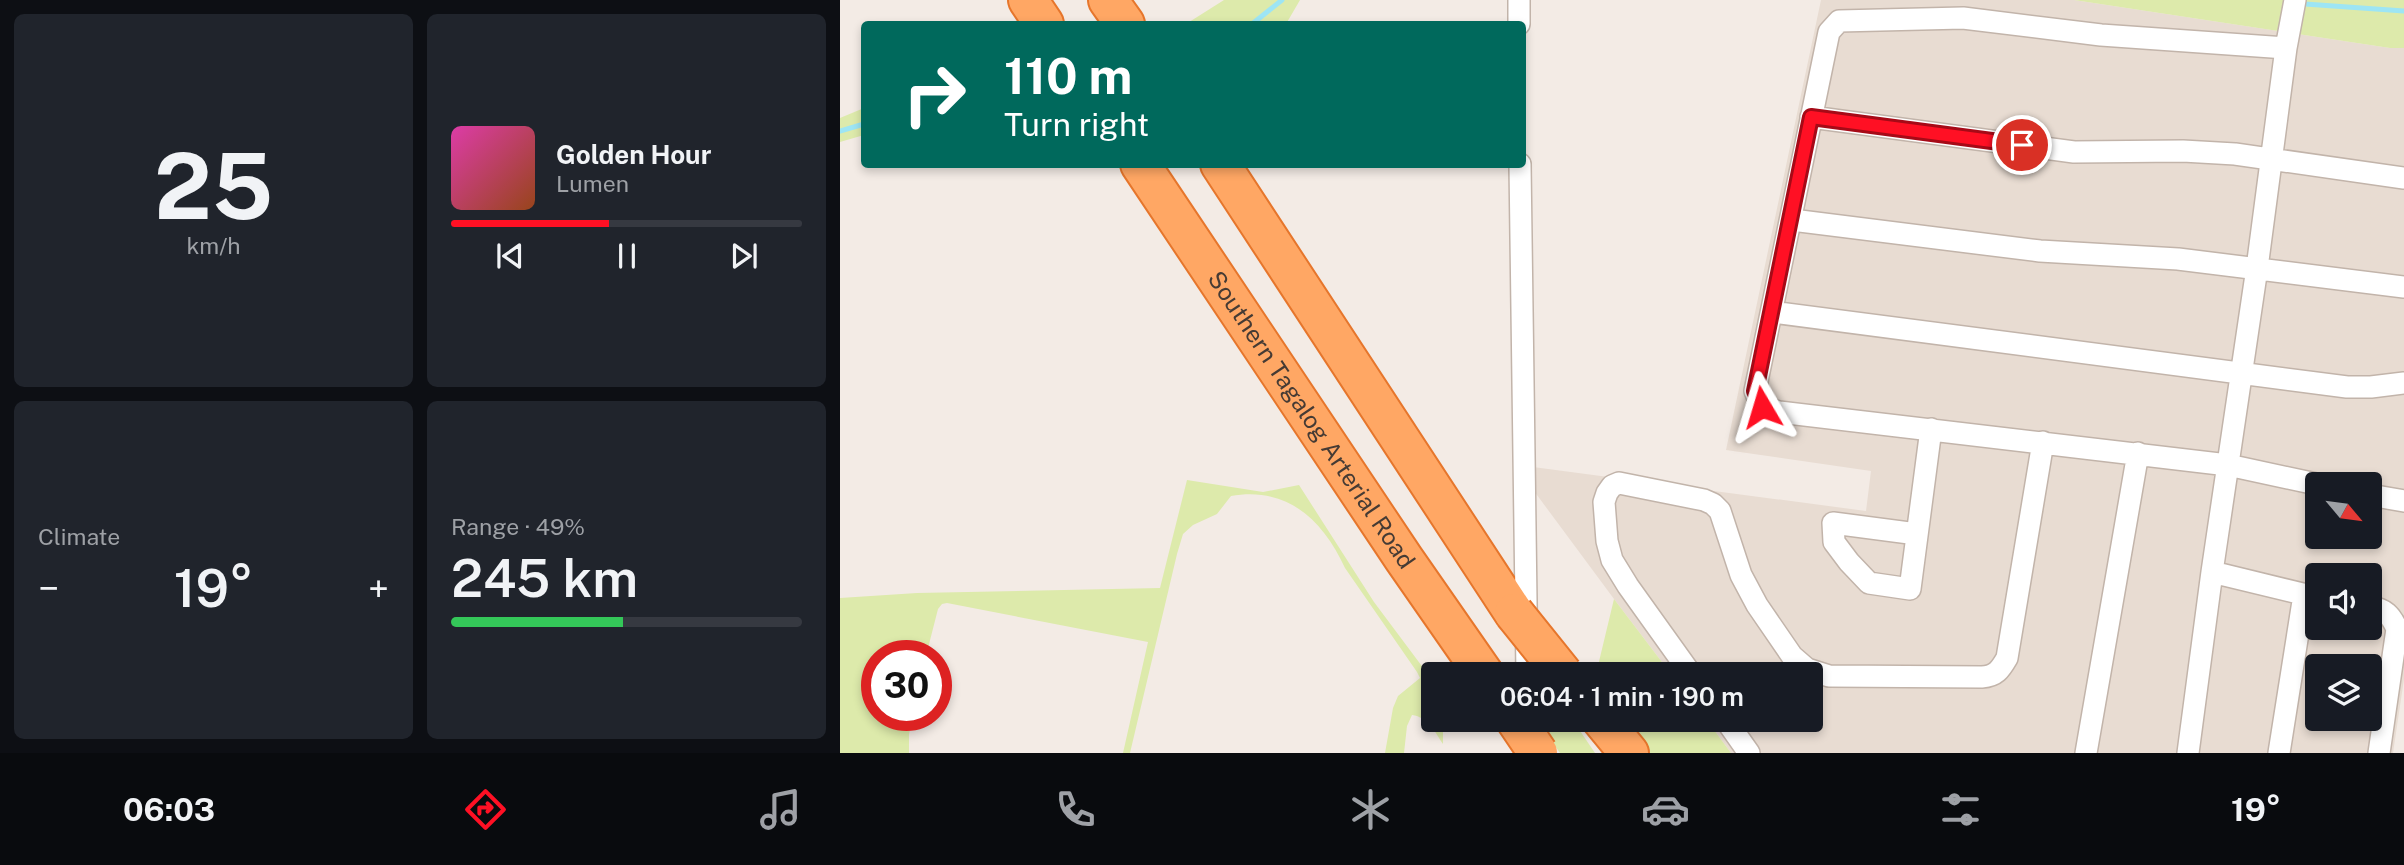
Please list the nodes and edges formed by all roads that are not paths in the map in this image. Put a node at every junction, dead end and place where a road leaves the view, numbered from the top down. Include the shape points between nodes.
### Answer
1 (1519, 0) edge
2 (2295, 0) edge
3 (1519, 21) edge
4 (2286, 48) junction
5 (1811, 117) junction
6 (2272, 158) junction
7 (1143, 168) edge
8 (1223, 168) edge
9 (1520, 168) edge
10 (2404, 178) edge
11 (1792, 220) junction
12 (2257, 268) junction
13 (2404, 287) edge
14 (1772, 312) junction
15 (2241, 375) junction
16 (2404, 383) edge
17 (1931, 429) junction
18 (2043, 442) junction
19 (2138, 453) junction
20 (2228, 465) junction
21 (2305, 482) edge
22 (2382, 497) edge
23 (2404, 501) edge
24 (1917, 534) dead end
25 (2211, 572) junction
26 (2305, 595) edge
27 (2382, 610) edge
28 (1514, 613) junction
29 (2305, 621) edge
30 (1476, 662) edge
31 (1527, 662) edge
32 (1549, 662) edge
33 (1553, 662) edge
34 (1683, 662) edge
35 (1798, 662) edge
36 (1823, 674) edge
37 (1524, 732) edge
38 (1528, 732) edge
39 (1603, 732) edge
40 (1734, 732) edge
41 (1528, 753) edge
42 (1538, 753) edge
43 (1629, 753) edge
44 (1749, 753) edge
45 (2086, 753) edge
46 (2188, 753) edge
47 (2279, 753) edge
48 (2379, 753) edge

1 - 3 street
2 - 4 street
4 - 5 street via 2101,35 1964,19 1839,21 1829,32
4 - 6 street
5 - 6 street via 2074,152 2203,152
5 - 11 street
6 - 10 street
6 - 12 street
7 - 30 highway, Southern Tagalog Arterial Road
8 - 28 highway
9 - 31 street
11 - 12 street via 2040,251
11 - 14 street
12 - 13 street
12 - 15 street
14 - 15 street
14 - 17 street via 1755,391 1762,407
15 - 16 street via 2347,387
15 - 20 street
17 - 18 street
17 - 24 street
18 - 19 street
18 - 36 street via 2007,658 2000,670 1982,677
19 - 20 street
19 - 45 street
20 - 21 street
20 - 25 street
22 - 23 street
25 - 26 street
25 - 46 street
27 - 48 street via 2392,616 2397,629
28 - 32 highway, bridge
28 - 33 highway, bridge
29 - 47 street
34 - 35 street via 1612,560 1604,502 1606,493 1619,483 1713,504 1720,511 1741,575 1757,605
37 - 42 highway, bridge
38 - 41 street
39 - 43 highway
40 - 44 street

